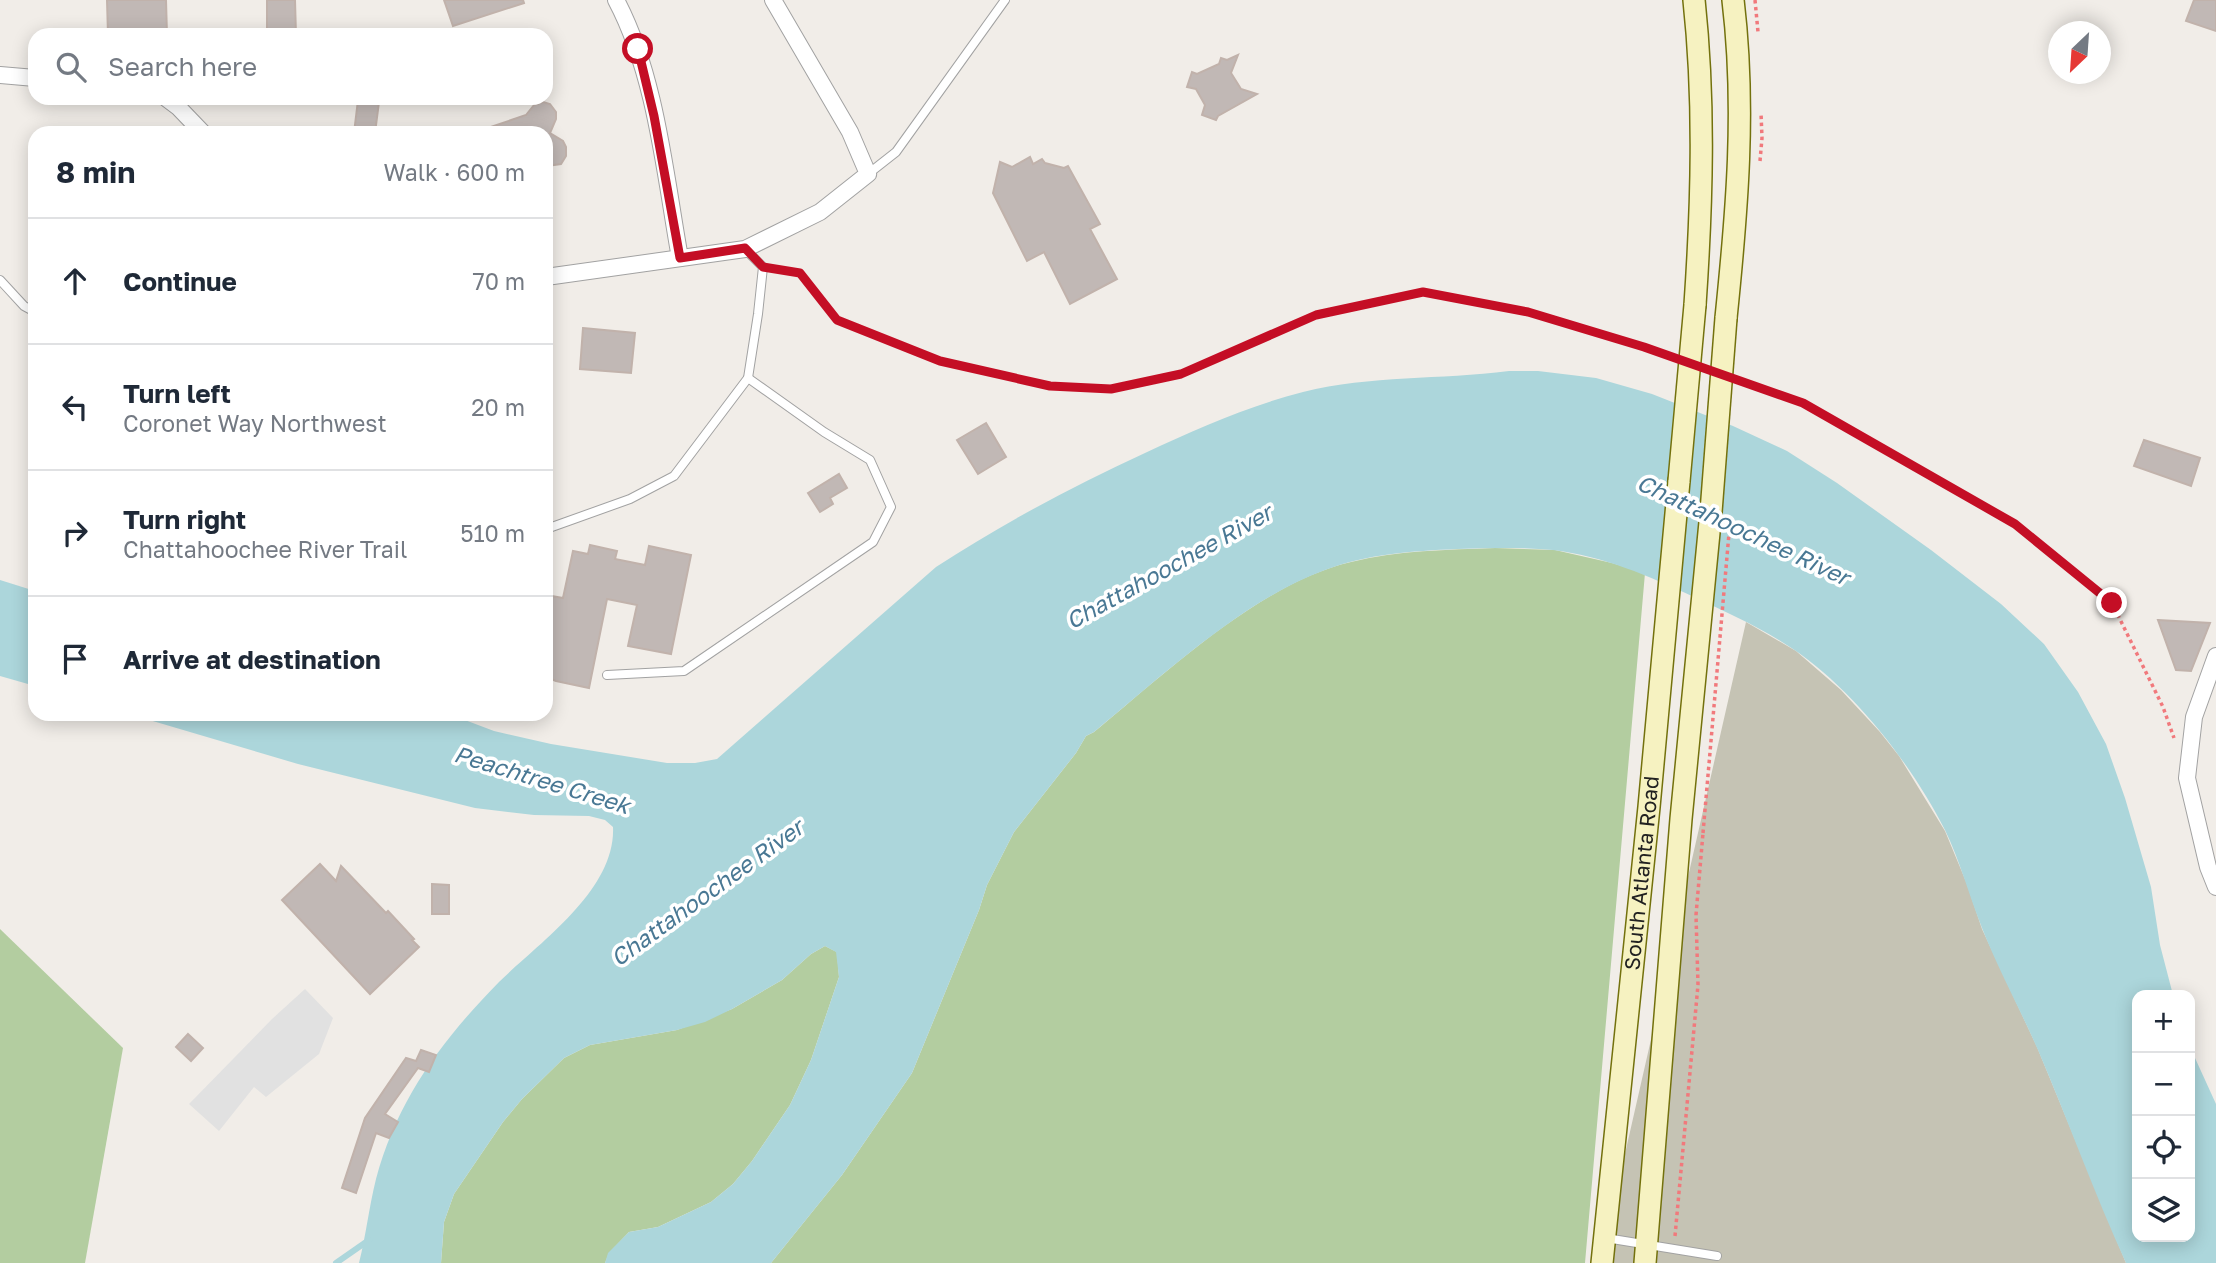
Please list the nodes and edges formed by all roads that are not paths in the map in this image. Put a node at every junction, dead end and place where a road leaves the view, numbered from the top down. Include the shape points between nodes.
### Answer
1 (616, 0) edge
2 (773, 0) edge
3 (1005, 0) edge
4 (1694, 0) edge
5 (1733, 0) edge
6 (0, 75) edge
7 (28, 77) edge
8 (175, 105) edge
9 (196, 126) edge
10 (868, 174) junction
11 (745, 248) junction
12 (680, 258) junction
13 (553, 276) edge
14 (0, 281) edge
15 (28, 308) edge
16 (748, 378) junction
17 (553, 527) edge
18 (2216, 656) edge
19 (607, 675) dead end
20 (2216, 887) edge
21 (1605, 1237) junction
22 (1646, 1254) edge
23 (1717, 1256) dead end
24 (1602, 1263) edge

1 - 12 street via 638,49
2 - 10 street via 850,132
3 - 10 lane via 896,152
4 - 21 main road, South Atlanta Road, bridge via 1702,140 1695,305
5 - 22 main road, South Atlanta Road, bridge via 1741,141 1726,318 1720,515 1681,819
6 - 7 street
8 - 9 street
10 - 11 street via 820,212
11 - 12 street
11 - 16 lane via 763,267
12 - 13 street
14 - 15 lane
16 - 17 lane via 674,476 630,499
16 - 19 lane via 870,460 891,507 873,542 684,671
18 - 20 street via 2194,717 2187,778
21 - 22 lane
21 - 24 main road, South Atlanta Road
22 - 23 lane

